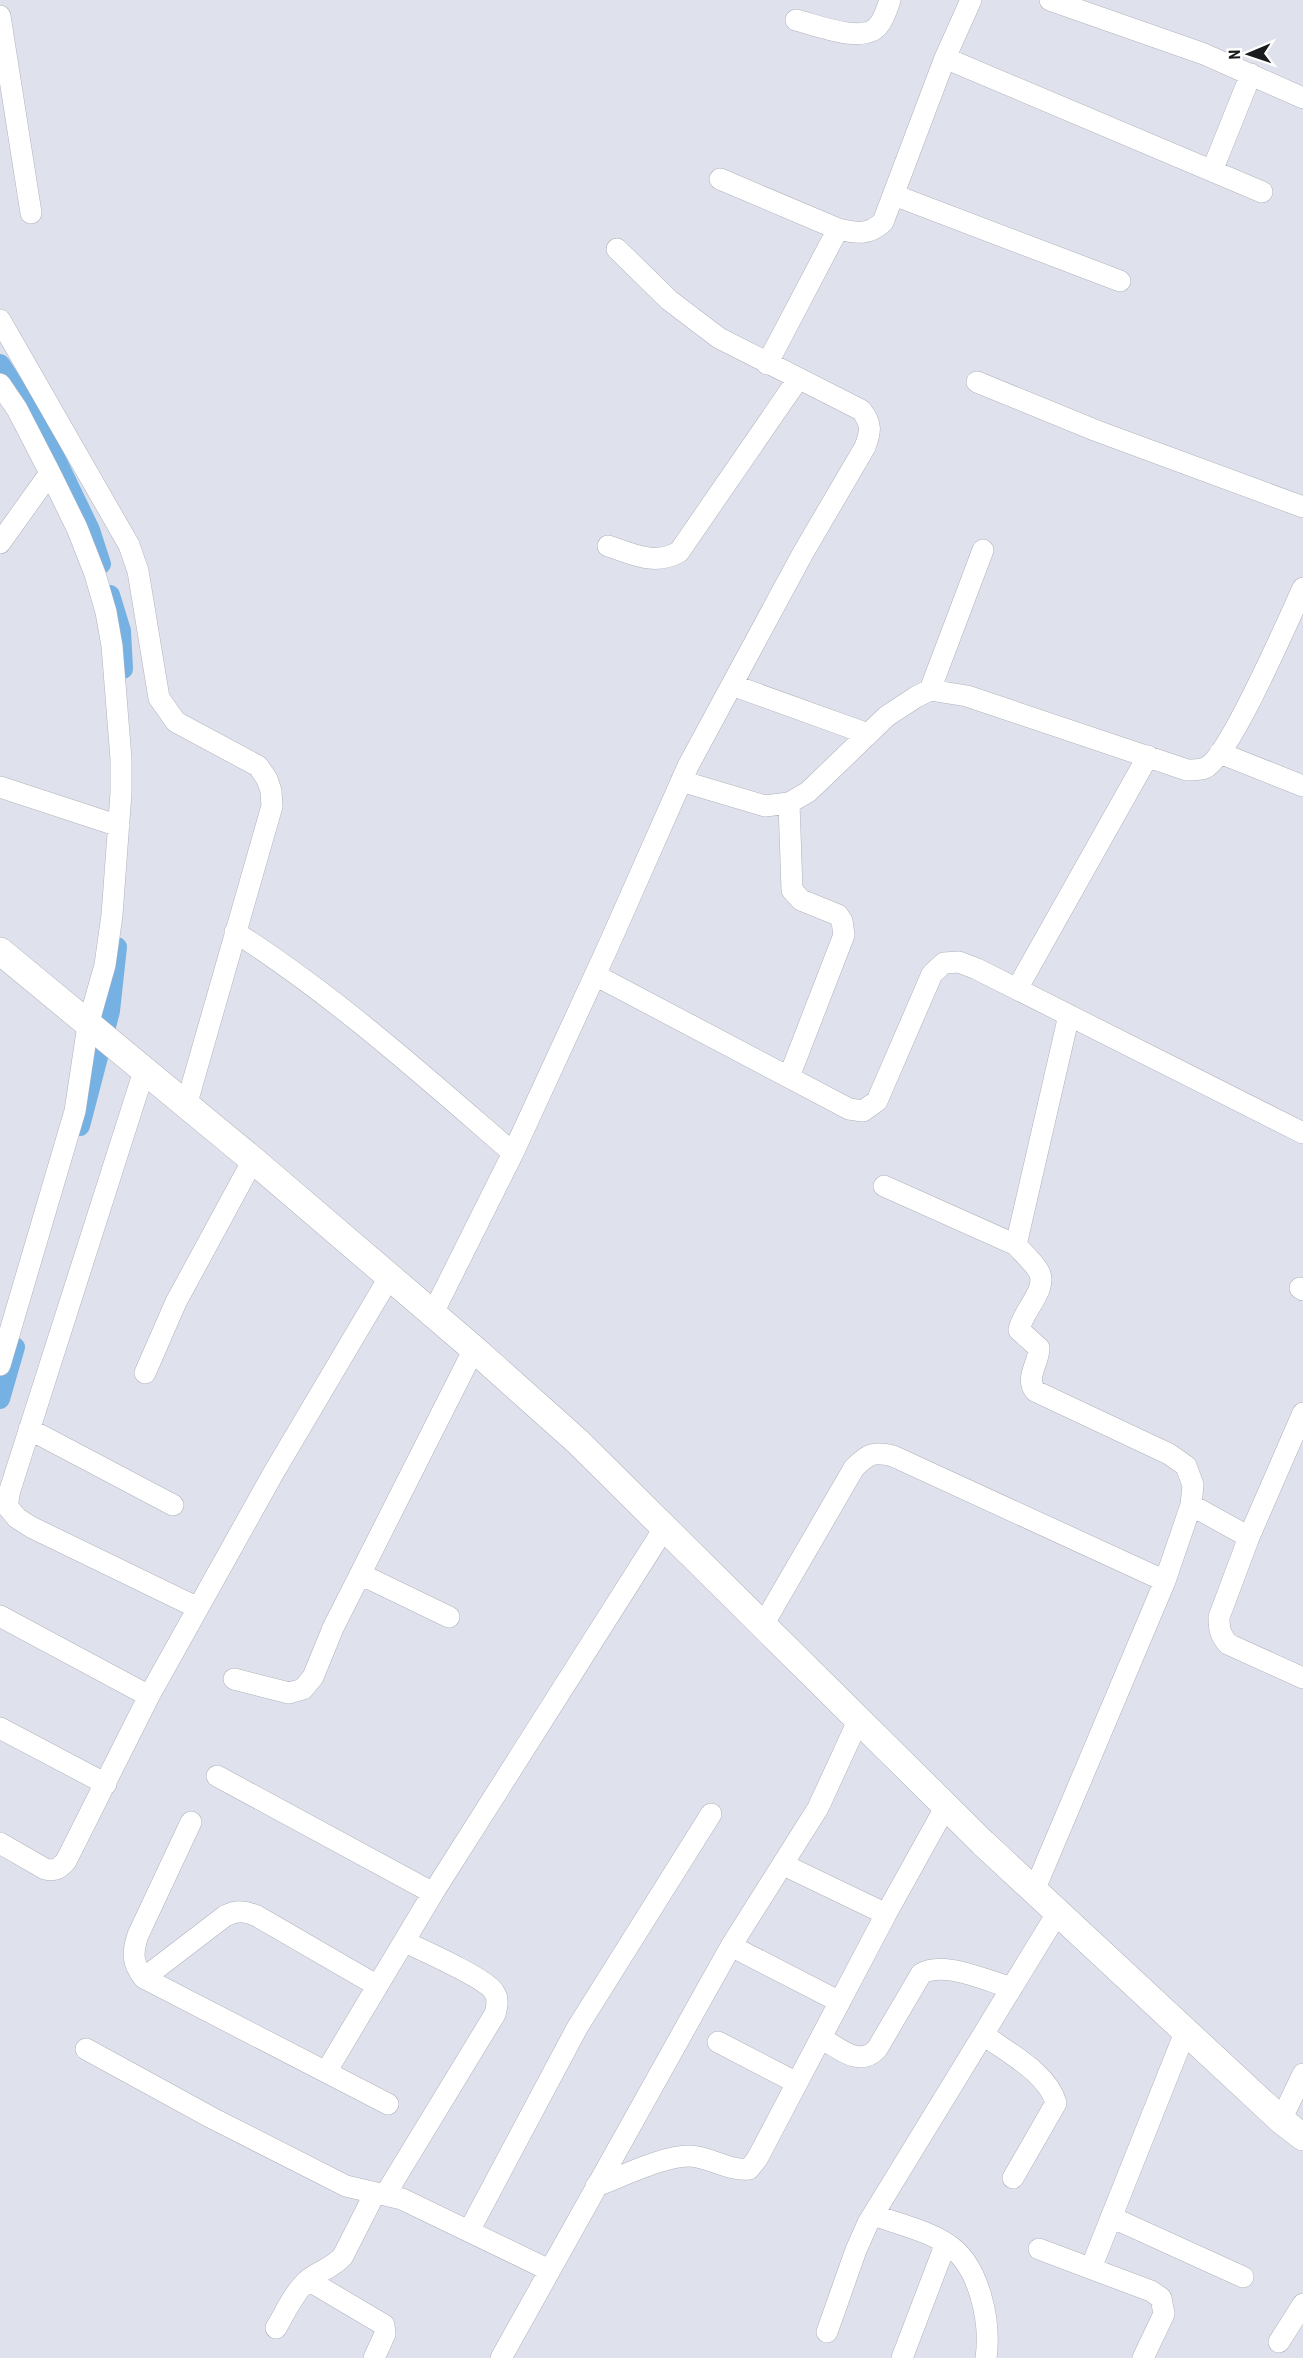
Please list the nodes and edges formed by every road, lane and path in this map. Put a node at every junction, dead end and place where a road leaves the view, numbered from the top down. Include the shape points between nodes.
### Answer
1 (8, 0) edge
2 (890, 0) edge
3 (971, 0) edge
4 (1050, 0) edge
5 (0, 6) edge
6 (0, 16) edge
7 (796, 20) dead end
8 (945, 58) junction
9 (1251, 74) junction
10 (1303, 98) edge
11 (1212, 171) junction
12 (720, 179) dead end
13 (1262, 192) dead end
14 (894, 195) junction
15 (31, 213) dead end
16 (838, 229) junction
17 (617, 249) dead end
18 (1120, 281) dead end
19 (0, 320) edge
20 (767, 363) junction
21 (798, 379) junction
22 (977, 382) dead end
23 (0, 384) edge
24 (50, 473) junction
25 (1303, 507) edge
26 (0, 543) edge
27 (608, 546) dead end
28 (982, 550) dead end
29 (1303, 588) edge
30 (732, 685) junction
31 (930, 690) junction
32 (868, 734) junction
33 (1220, 753) junction
34 (1148, 756) junction
35 (681, 781) junction
36 (1303, 786) edge
37 (0, 788) edge
38 (789, 803) junction
39 (119, 826) junction
40 (235, 932) junction
41 (0, 951) edge
42 (595, 975) junction
43 (1017, 989) junction
44 (1069, 1016) junction
45 (92, 1028) junction
46 (135, 1063) junction
47 (789, 1077) junction
48 (186, 1106) junction
49 (1303, 1133) edge
50 (513, 1153) junction
51 (253, 1160) junction
52 (884, 1186) dead end
53 (1016, 1245) junction
54 (390, 1276) junction
55 (433, 1313) junction
56 (474, 1349) junction
57 (0, 1365) edge
58 (145, 1374) dead end
59 (1303, 1413) edge
60 (29, 1429) junction
61 (173, 1505) dead end
62 (1191, 1505) junction
63 (3, 1515) edge
64 (665, 1527) junction
65 (1249, 1538) junction
66 (360, 1574) junction
67 (1165, 1581) junction
68 (198, 1608) junction
69 (0, 1616) edge
70 (449, 1617) dead end
71 (763, 1625) junction
72 (1303, 1678) edge
73 (234, 1680) dead end
74 (149, 1696) junction
75 (859, 1719) junction
76 (0, 1728) edge
77 (217, 1776) dead end
78 (106, 1784) junction
79 (946, 1806) junction
80 (711, 1814) dead end
81 (191, 1822) dead end
82 (0, 1843) edge
83 (784, 1865) junction
84 (1034, 1891) junction
85 (433, 1893) junction
86 (1058, 1912) junction
87 (886, 1914) junction
88 (405, 1942) junction
89 (731, 1946) junction
90 (144, 1978) junction
91 (376, 1985) junction
92 (1012, 1988) junction
93 (840, 2002) junction
94 (1186, 2030) junction
95 (984, 2034) junction
96 (821, 2038) junction
97 (718, 2042) dead end
98 (86, 2049) dead end
99 (326, 2073) junction
100 (1303, 2074) edge
101 (797, 2083) junction
102 (388, 2104) dead end
103 (1281, 2120) junction
104 (1303, 2137) edge
105 (1013, 2178) dead end
106 (596, 2186) junction
107 (380, 2194) junction
108 (874, 2215) junction
109 (1111, 2217) junction
110 (468, 2231) junction
111 (946, 2243) junction
112 (1039, 2249) dead end
113 (1091, 2268) junction
114 (549, 2270) junction
115 (1243, 2277) dead end
116 (308, 2280) junction
117 (1303, 2304) edge
118 (276, 2328) dead end
119 (827, 2332) dead end
120 (1279, 2342) dead end
121 (989, 2357) edge
122 (374, 2358) edge
123 (501, 2358) edge
124 (902, 2358) edge
125 (1143, 2358) edge

1 - 5 street
2 - 7 street via 878,27 867,33 852,34
3 - 8 street
4 - 9 street
6 - 15 street
8 - 11 street
8 - 14 street
9 - 10 street
9 - 11 street
11 - 13 street
12 - 16 street
14 - 16 street via 883,222 873,231
14 - 18 street
16 - 20 street
17 - 20 street via 694,321
19 - 40 street via 129,545 138,571 159,698 167,712 176,722 258,765 267,778 272,806
20 - 21 street
21 - 27 street via 679,552 667,559 652,559
21 - 30 street via 861,410 870,421 870,434
22 - 25 street
23 - 24 street
24 - 26 street
24 - 39 street via 95,574 108,623 119,724
28 - 31 street
29 - 33 street via 1236,729
30 - 32 street
30 - 35 street
31 - 32 street via 887,716
31 - 34 street via 967,696
32 - 38 street via 808,792
33 - 34 street via 1206,768 1187,770
33 - 36 street
34 - 43 street
35 - 38 street via 765,806
35 - 42 street
37 - 39 street
38 - 47 street via 792,890 801,900 837,915 844,935
39 - 45 street via 110,940
40 - 48 street
40 - 50 street via 312,984
41 - 45 main road
42 - 47 street
42 - 50 street
43 - 44 street
43 - 47 street via 959,962 944,963 933,974 877,1101 863,1111 849,1108
44 - 49 street
44 - 53 street
45 - 46 main road
45 - 57 street via 75,1111
46 - 48 main road
46 - 60 street
48 - 51 main road
50 - 55 street
51 - 54 main road
51 - 58 street via 176,1302
52 - 53 street
53 - 62 street via 1039,1270 1041,1278 1041,1287 1019,1330 1039,1348 1030,1378 1035,1391 1169,1454 1186,1466 1193,1485
54 - 55 main road
54 - 68 street
55 - 56 main road
56 - 64 main road
56 - 66 street
59 - 65 street
60 - 61 street
60 - 63 street
62 - 65 street
62 - 67 street
63 - 68 street
64 - 71 main road
64 - 85 street
65 - 72 street via 1218,1629 1228,1644
66 - 70 street
66 - 73 street via 313,1677 303,1689 289,1693
67 - 71 street via 877,1452 854,1468
67 - 84 street
68 - 74 street
69 - 74 street
71 - 75 main road
74 - 78 street
75 - 79 main road
75 - 83 street via 818,1808
76 - 78 street
77 - 85 street
78 - 82 street via 59,1868 45,1869
79 - 84 main road
79 - 87 street
80 - 110 street via 577,2028
81 - 90 street via 132,1953
83 - 87 street
83 - 89 street
84 - 86 main road
85 - 88 street
86 - 92 street
86 - 94 main road
87 - 93 street
88 - 91 street
88 - 107 street via 483,1982 494,1991 498,2003 495,2014
89 - 93 street
89 - 106 street
90 - 91 street via 235,1911 247,1912
90 - 99 street
91 - 99 street
92 - 95 street
92 - 96 street via 953,1970 929,1969 921,1974 870,2056 855,2056
93 - 96 street
94 - 103 main road
94 - 109 street
95 - 105 street via 1045,2080 1056,2103
95 - 108 street
96 - 101 street
97 - 101 street
98 - 107 street via 336,2182
99 - 102 street
100 - 103 street
101 - 106 street via 748,2169 737,2170 704,2158 674,2157
103 - 104 main road
106 - 114 street
107 - 110 street via 402,2199
107 - 116 street via 343,2256
108 - 111 street
108 - 119 street via 856,2250
109 - 113 street
109 - 115 street
110 - 114 street
111 - 121 street via 962,2258 980,2293
111 - 124 street
112 - 113 street
113 - 125 street via 1161,2298 1164,2314
114 - 123 street
116 - 118 street
116 - 122 street via 384,2325 386,2334
117 - 120 street

